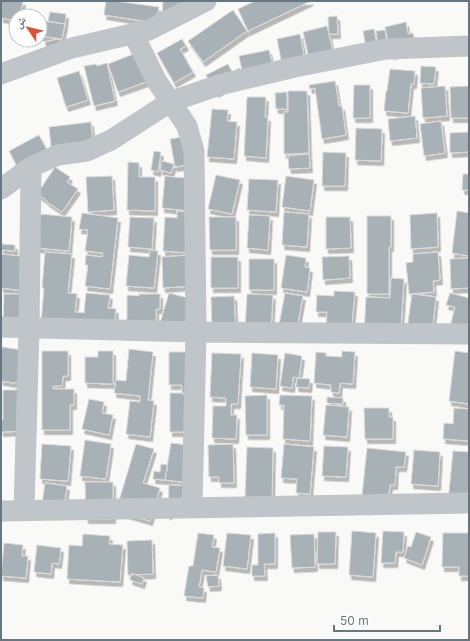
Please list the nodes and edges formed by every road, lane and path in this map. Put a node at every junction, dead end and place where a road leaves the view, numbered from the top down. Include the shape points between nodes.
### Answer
1 (206, 1) edge
2 (133, 33) junction
3 (469, 46) edge
4 (1, 74) edge
5 (170, 102) junction
6 (31, 167) junction
7 (1, 189) edge
8 (1, 327) edge
9 (29, 328) junction
10 (196, 332) junction
11 (469, 334) edge
12 (469, 503) edge
13 (192, 508) junction
14 (24, 510) junction
15 (1, 511) edge

1 - 2 street via 149,30
2 - 4 street via 72,48
2 - 5 street
3 - 5 street via 386,49 219,85
5 - 6 street via 111,140 87,151 58,155
5 - 10 street via 187,126 194,151
6 - 7 street
6 - 9 street
8 - 9 street
9 - 10 street
9 - 14 street
10 - 11 street
10 - 13 street
12 - 13 street
13 - 14 street
14 - 15 street

